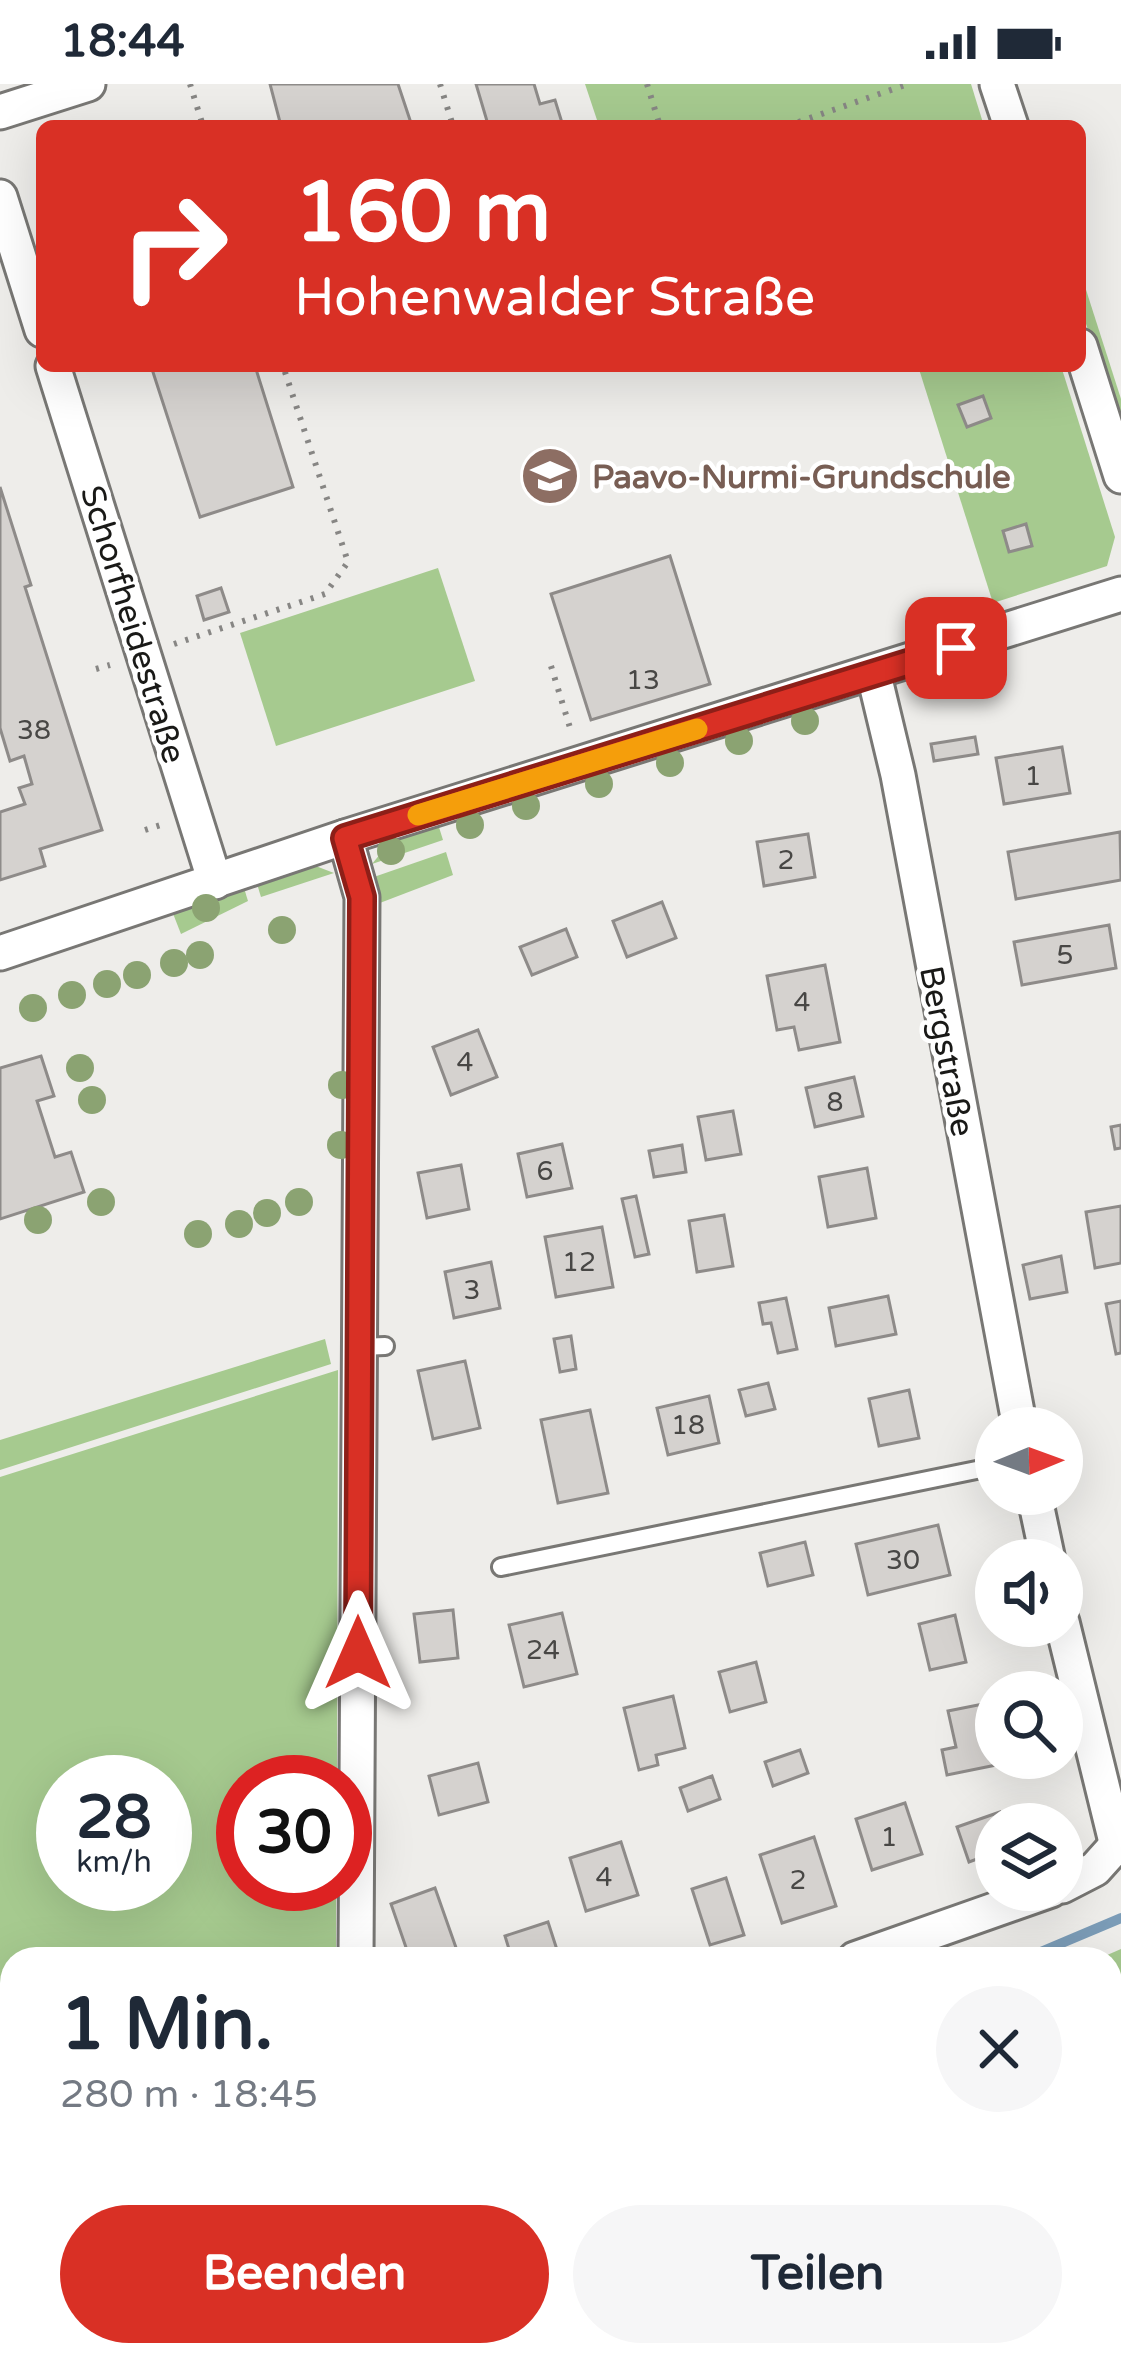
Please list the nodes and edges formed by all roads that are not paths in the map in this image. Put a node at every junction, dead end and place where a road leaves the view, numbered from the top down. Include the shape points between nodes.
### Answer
1 (88, 84) edge
2 (997, 84) edge
3 (0, 112) edge
4 (1009, 120) edge
5 (0, 197) edge
6 (36, 312) edge
7 (1086, 365) edge
8 (55, 372) edge
9 (1121, 476) edge
10 (1121, 594) edge
11 (874, 675) junction
12 (345, 838) junction
13 (215, 882) junction
14 (0, 953) edge
15 (1016, 1407) edge
16 (975, 1470) edge
17 (501, 1567) dead end
18 (1069, 1647) edge
19 (1119, 1841) edge
20 (1083, 1875) edge
21 (991, 1911) edge
22 (356, 1947) edge
23 (889, 1947) edge

1 - 3 street
2 - 4 street
5 - 6 street
7 - 9 street
8 - 13 street, Schorfheidestraße
10 - 11 street
11 - 12 street
11 - 15 street, Bergstraße
12 - 13 street
12 - 22 street via 362,897 372,1347
13 - 14 street
16 - 17 lane
18 - 19 street
19 - 20 street
21 - 23 street

